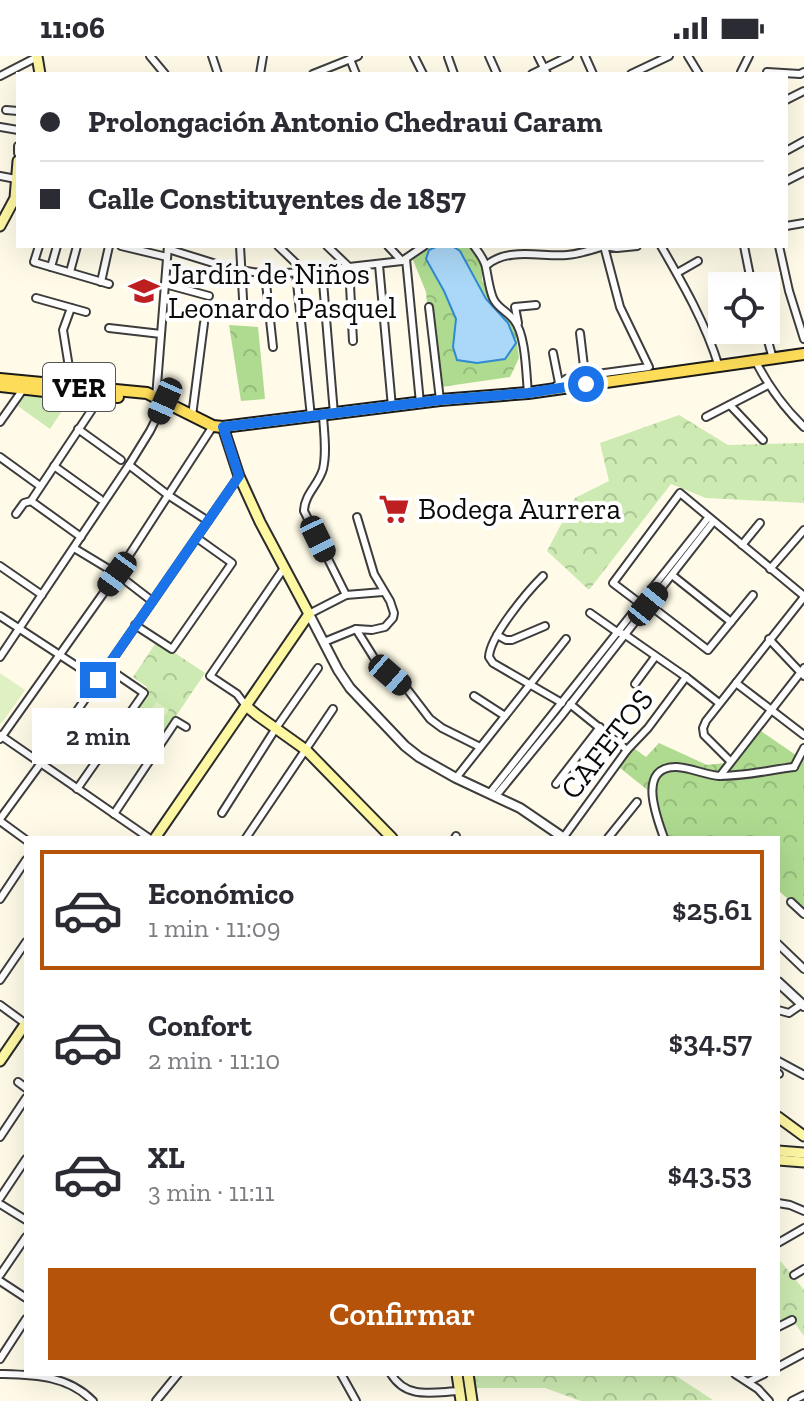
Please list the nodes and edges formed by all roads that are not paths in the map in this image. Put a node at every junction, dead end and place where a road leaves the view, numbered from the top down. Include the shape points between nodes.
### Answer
1 (150, 56) edge
2 (358, 56) edge
3 (538, 56) edge
4 (569, 56) edge
5 (669, 56) edge
6 (749, 56) edge
7 (37, 57) edge
8 (350, 59) junction
9 (546, 71) edge
10 (163, 72) edge
11 (318, 72) edge
12 (355, 72) edge
13 (635, 72) edge
14 (741, 72) dead end
15 (0, 76) edge
16 (6, 110) dead end
17 (16, 111) edge
18 (0, 176) edge
19 (16, 179) joint
20 (0, 225) edge
21 (38, 248) edge
22 (56, 248) edge
23 (76, 248) edge
24 (109, 248) edge
25 (129, 248) edge
26 (168, 248) edge
27 (171, 248) edge
28 (240, 248) edge
29 (280, 248) edge
30 (329, 248) edge
31 (390, 248) edge
32 (421, 248) edge
33 (475, 248) edge
34 (504, 248) edge
35 (543, 248) edge
36 (605, 248) edge
37 (662, 248) edge
38 (745, 248) edge
39 (779, 248) edge
40 (580, 250) edge
41 (507, 255) junction
42 (547, 255) junction
43 (167, 257) junction
44 (404, 260) junction
45 (698, 261) dead end
46 (379, 265) junction
47 (487, 265) junction
48 (51, 267) junction
49 (349, 267) junction
50 (240, 270) junction
51 (322, 270) junction
52 (70, 272) junction
53 (305, 272) junction
54 (750, 272) edge
55 (296, 273) junction
56 (677, 273) junction
57 (265, 274) junction
58 (165, 284) junction
59 (209, 296) dead end
60 (36, 298) dead end
61 (536, 305) dead end
62 (429, 307) dead end
63 (71, 308) junction
64 (86, 312) dead end
65 (244, 316) dead end
66 (204, 323) dead end
67 (518, 326) junction
68 (109, 328) dead end
69 (580, 333) dead end
70 (158, 334) junction
71 (804, 339) edge
72 (353, 341) dead end
73 (769, 344) edge
74 (273, 347) dead end
75 (553, 353) dead end
76 (804, 354) edge
77 (773, 359) junction
78 (756, 362) junction
79 (719, 367) junction
80 (585, 375) junction
81 (0, 379) edge
82 (768, 385) junction
83 (0, 386) edge
84 (26, 386) junction
85 (554, 386) junction
86 (72, 387) junction
87 (528, 393) junction
88 (101, 396) junction
89 (161, 400) junction
90 (440, 400) junction
91 (420, 403) junction
92 (730, 405) junction
93 (392, 407) junction
94 (328, 415) junction
95 (192, 416) junction
96 (311, 417) junction
97 (706, 417) dead end
98 (0, 422) edge
99 (218, 426) junction
100 (804, 427) edge
101 (78, 429) junction
102 (763, 440) dead end
103 (0, 457) edge
104 (121, 460) dead end
105 (129, 465) junction
106 (54, 466) junction
107 (239, 476) junction
108 (40, 486) junction
109 (168, 495) junction
110 (100, 499) dead end
111 (31, 501) junction
112 (16, 514) dead end
113 (357, 517) dead end
114 (710, 520) junction
115 (208, 521) junction
116 (760, 523) dead end
117 (804, 530) edge
118 (81, 537) junction
119 (197, 538) junction
120 (742, 545) junction
121 (74, 548) junction
122 (0, 566) edge
123 (284, 568) junction
124 (770, 569) junction
125 (117, 574) junction
126 (672, 575) junction
127 (543, 576) dead end
128 (383, 592) junction
129 (42, 595) junction
130 (346, 595) junction
131 (753, 595) dead end
132 (804, 596) edge
133 (152, 601) junction
134 (645, 605) junction
135 (590, 613) dead end
136 (309, 614) junction
137 (0, 616) edge
138 (731, 622) junction
139 (135, 625) junction
140 (545, 626) dead end
141 (20, 629) junction
142 (356, 629) junction
143 (620, 633) junction
144 (497, 635) junction
145 (566, 639) dead end
146 (769, 639) junction
147 (324, 642) junction
148 (59, 655) junction
149 (0, 657) edge
150 (655, 657) junction
151 (106, 667) junction
152 (318, 668) dead end
153 (803, 672) edge
154 (686, 677) junction
155 (98, 680) junction
156 (736, 683) junction
157 (635, 684) dead end
158 (530, 685) junction
159 (474, 696) dead end
160 (719, 703) junction
161 (566, 704) junction
162 (246, 706) junction
163 (333, 709) dead end
164 (772, 709) junction
165 (505, 716) junction
166 (186, 727) dead end
167 (600, 727) junction
168 (276, 728) junction
169 (804, 735) edge
170 (1, 737) edge
171 (480, 747) junction
172 (804, 748) edge
173 (306, 750) junction
174 (627, 750) junction
175 (730, 761) junction
176 (41, 763) junction
177 (794, 767) junction
178 (804, 774) edge
179 (720, 776) junction
180 (456, 778) junction
181 (556, 784) dead end
182 (77, 789) junction
183 (492, 796) junction
184 (637, 802) dead end
185 (222, 813) dead end
186 (114, 814) junction
187 (0, 820) edge
188 (149, 836) edge
189 (153, 836) edge
190 (247, 836) edge
191 (390, 836) edge
192 (561, 836) edge
193 (565, 836) edge
194 (610, 836) edge
195 (663, 836) edge
196 (24, 838) edge
197 (24, 863) edge
198 (0, 899) edge
199 (791, 902) dead end
200 (804, 914) edge
201 (24, 945) edge
202 (780, 946) edge
203 (804, 969) edge
204 (0, 980) edge
205 (780, 984) edge
206 (803, 1004) edge
207 (0, 1005) edge
208 (780, 1011) edge
209 (24, 1023) edge
210 (24, 1027) edge
211 (0, 1061) edge
212 (780, 1062) edge
213 (804, 1075) edge
214 (18, 1082) dead end
215 (24, 1086) edge
216 (24, 1101) edge
217 (780, 1118) edge
218 (804, 1136) edge
219 (0, 1137) edge
220 (780, 1151) edge
221 (804, 1153) edge
222 (780, 1160) edge
223 (24, 1162) edge
224 (804, 1162) edge
225 (0, 1201) edge
226 (780, 1203) edge
227 (804, 1211) edge
228 (24, 1219) edge
229 (804, 1228) edge
230 (24, 1240) edge
231 (780, 1242) edge
232 (804, 1269) edge
233 (794, 1275) dead end
234 (0, 1278) edge
235 (24, 1296) edge
236 (792, 1320) dead end
237 (24, 1322) edge
238 (780, 1326) edge
239 (804, 1353) edge
240 (0, 1359) edge
241 (780, 1366) edge
242 (0, 1374) edge
243 (24, 1375) edge
244 (39, 1376) edge
245 (176, 1376) edge
246 (342, 1376) edge
247 (392, 1376) edge
248 (457, 1376) edge
249 (468, 1376) edge
250 (738, 1376) edge
251 (760, 1376) edge
252 (748, 1382) junction
253 (804, 1395) edge
254 (460, 1396) edge
255 (93, 1401) edge
256 (156, 1401) edge
257 (356, 1401) edge
258 (472, 1401) edge
259 (769, 1401) edge
260 (792, 1401) edge

1 - 10 street
2 - 8 street
3 - 9 street
4 - 9 street
5 - 13 street
6 - 14 street
7 - 15 street
8 - 11 street
8 - 12 street
16 - 17 street
18 - 19 street
19 - 20 main road via 15,198
21 - 48 street via 34,262
22 - 48 street
23 - 52 street
24 - 52 street via 105,283
25 - 43 street
26 - 43 street
27 - 50 street
28 - 50 street
29 - 53 street
30 - 49 street
31 - 44 street
32 - 44 street
33 - 47 street
34 - 41 street
35 - 42 street
36 - 80 street via 620,307 649,367
37 - 56 street
38 - 54 street
39 - 71 street
40 - 42 street
41 - 42 street
41 - 47 street
43 - 58 street
44 - 46 street
44 - 91 street
45 - 56 street
46 - 49 street
46 - 93 street
47 - 67 street via 495,302
48 - 52 street
49 - 51 street
49 - 72 street
50 - 57 street
50 - 65 street
51 - 53 street
51 - 94 street
53 - 55 street
55 - 57 street
55 - 96 street
56 - 79 street
57 - 74 street
58 - 59 street
58 - 70 street
60 - 63 street
61 - 67 street via 515,307
62 - 90 street
63 - 64 street
63 - 86 street via 63,330
66 - 95 street
67 - 87 street
68 - 70 street
69 - 80 street
70 - 89 street
73 - 77 street
75 - 85 street
76 - 77 main road
77 - 78 main road
78 - 79 main road
78 - 82 street
79 - 85 main road
80 - 85 street
81 - 84 main road, VER
82 - 92 street
82 - 100 street
83 - 84 main road, VER
84 - 86 main road, VER
84 - 88 main road, VER
84 - 98 street
85 - 87 main road
86 - 89 main road, VER via 137,391
87 - 90 main road
88 - 89 main road, VER
88 - 101 street
89 - 95 main road, VER
89 - 105 street
90 - 91 main road
91 - 93 main road
92 - 97 street
92 - 102 street
93 - 94 main road
94 - 96 main road
94 - 130 street via 322,471 304,511
95 - 99 main road, VER
96 - 99 main road
99 - 107 main road
99 - 109 street
101 - 104 street
101 - 106 street
103 - 108 street
105 - 109 street
105 - 118 street
106 - 108 street
106 - 110 street
107 - 115 street
107 - 123 main road
108 - 111 street
109 - 115 street
109 - 125 street
111 - 112 street
111 - 118 street
113 - 128 street
114 - 120 street
114 - 126 street
114 - 134 street
114 - 134 street via 680,493 613,583
115 - 119 street
116 - 120 street
117 - 124 street
118 - 121 street
119 - 133 street
119 - 139 street via 232,563 172,649
120 - 124 street
121 - 125 street
121 - 129 street
122 - 129 street
123 - 136 main road
123 - 162 street via 210,676
124 - 132 street
125 - 133 street
125 - 148 street
126 - 134 street
126 - 138 street
127 - 144 street
128 - 130 street
128 - 142 street via 393,618 385,627
129 - 141 street
130 - 136 street
131 - 138 street
132 - 146 street
133 - 139 street
134 - 138 street via 708,650
134 - 143 street
135 - 143 street
136 - 147 street
136 - 162 main road
137 - 141 street
139 - 151 street
140 - 144 street via 512,640
141 - 148 street
141 - 149 street
142 - 147 street
142 - 171 street via 376,661 430,719
143 - 150 street
143 - 161 street
144 - 158 street via 489,657
145 - 158 street
146 - 153 street
146 - 156 street
147 - 180 street via 350,688 395,736
148 - 155 street
148 - 170 street
150 - 154 street
150 - 157 street
151 - 155 street
151 - 182 street via 144,693
152 - 168 street
153 - 164 street
154 - 160 street
154 - 174 street, CAFETOS
155 - 176 street
156 - 160 street
156 - 164 street
158 - 161 street
158 - 165 street
159 - 165 street
160 - 175 street via 706,721 704,735
161 - 167 street
161 - 183 street
162 - 168 main road
162 - 189 main road
163 - 173 street
164 - 169 street
164 - 175 street
165 - 171 street
166 - 186 street via 176,721
167 - 174 street
167 - 181 street
168 - 173 main road
168 - 185 street
170 - 176 street
171 - 180 street
172 - 177 street
173 - 190 street
173 - 191 main road
174 - 193 street, CAFETOS
175 - 179 street
176 - 182 street
176 - 187 street
177 - 178 street
177 - 179 street
179 - 195 street via 681,767 658,775 652,795
180 - 183 street
182 - 186 street
183 - 192 street
184 - 194 street
186 - 188 street
187 - 196 street
197 - 198 street
199 - 200 street
201 - 204 street
202 - 203 street
205 - 206 street
206 - 208 street via 789,1013
207 - 209 street
210 - 211 main road
212 - 213 street
214 - 215 street
216 - 219 street
217 - 218 main road
220 - 221 main road
222 - 224 main road
223 - 225 street
225 - 228 street
226 - 227 street
229 - 231 street
230 - 234 street
232 - 233 street
234 - 235 street
236 - 238 street
237 - 240 street
239 - 241 street
242 - 243 street
244 - 255 street via 65,1382
245 - 256 street
246 - 257 street
247 - 254 street via 399,1386 414,1392
248 - 254 main road
249 - 258 main road
250 - 252 street
251 - 252 street
252 - 259 street
253 - 260 street

